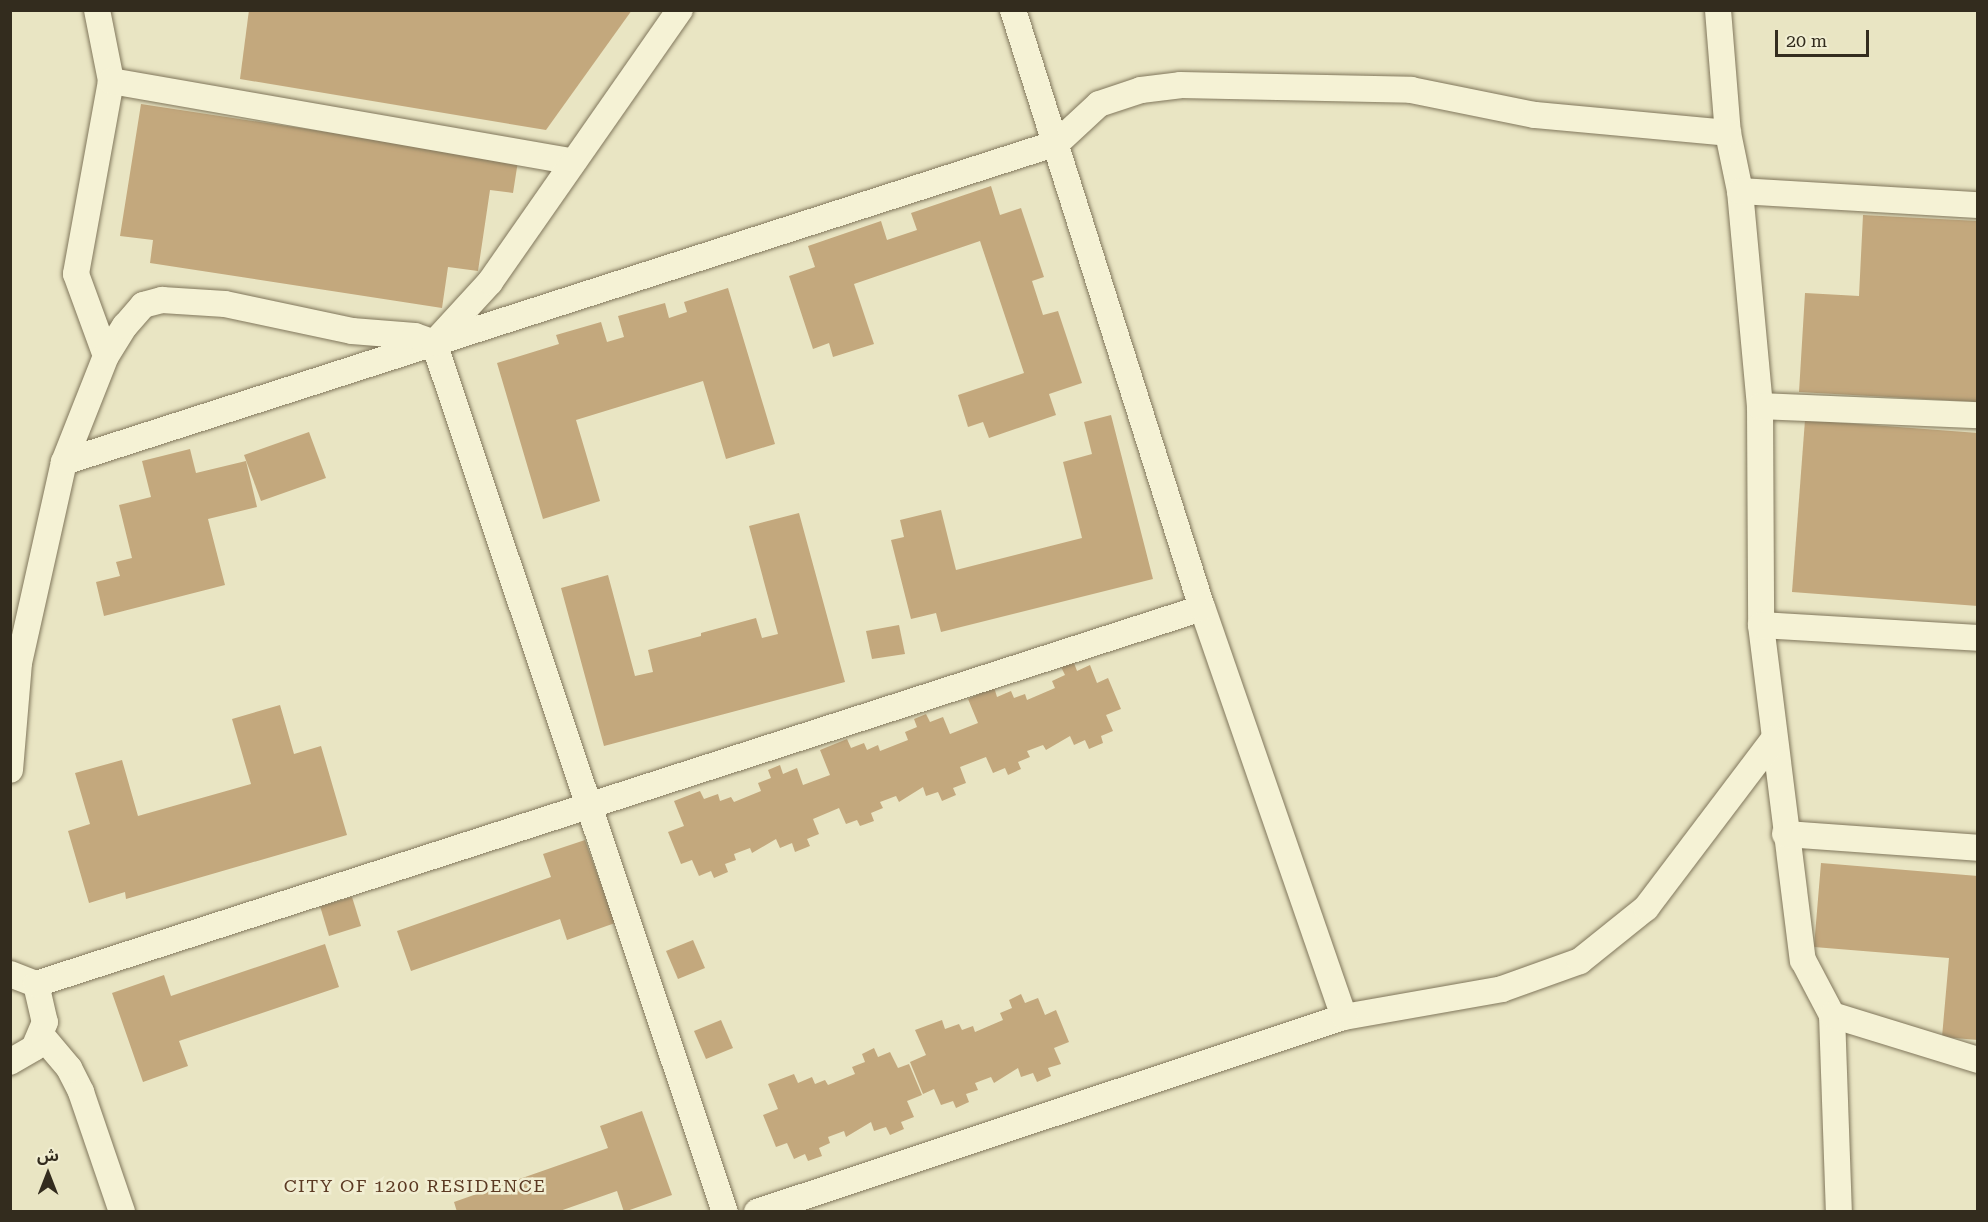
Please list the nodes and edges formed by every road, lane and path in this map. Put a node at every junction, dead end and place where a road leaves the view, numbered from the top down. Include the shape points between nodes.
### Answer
1 (97, 10) edge
2 (680, 10) edge
3 (1012, 10) edge
4 (1718, 10) edge
5 (111, 81) junction
6 (1728, 133) junction
7 (1057, 143) junction
8 (573, 162) junction
9 (1740, 191) junction
10 (1977, 205) edge
11 (435, 343) junction
12 (106, 356) junction
13 (1760, 406) junction
14 (1977, 415) edge
15 (64, 462) junction
16 (1202, 608) junction
17 (1761, 625) junction
18 (1977, 638) edge
19 (1774, 739) junction
20 (10, 770) edge
21 (589, 806) junction
22 (1785, 834) junction
23 (1977, 848) edge
24 (10, 974) edge
25 (36, 984) junction
26 (1832, 1015) junction
27 (1344, 1017) junction
28 (42, 1036) junction
29 (1977, 1060) edge
30 (10, 1062) edge
31 (122, 1212) edge
32 (725, 1212) edge
33 (757, 1212) edge
34 (1839, 1212) edge

1 - 5 street
2 - 8 street
3 - 7 street
4 - 6 street
5 - 8 street
5 - 12 street via 76,274
6 - 7 street via 1535,115 1411,90 1180,85 1142,90 1099,104
6 - 9 street
7 - 11 street
7 - 16 street
8 - 11 street via 490,282
9 - 10 street
9 - 13 street
11 - 12 street via 415,336 352,331 225,304 162,300 143,305
11 - 15 street
11 - 21 street
12 - 15 street
13 - 14 street
13 - 17 street
15 - 20 street via 19,663
16 - 21 street
16 - 27 street
17 - 18 street
17 - 19 street
19 - 22 street
19 - 27 street via 1646,908 1580,961 1502,989
21 - 25 street
21 - 32 street
22 - 23 street
22 - 26 street via 1803,960
24 - 25 street
25 - 28 street via 45,1008
26 - 29 street
26 - 34 street
27 - 33 street
28 - 30 street via 24,1057
28 - 31 street via 69,1068 81,1092

